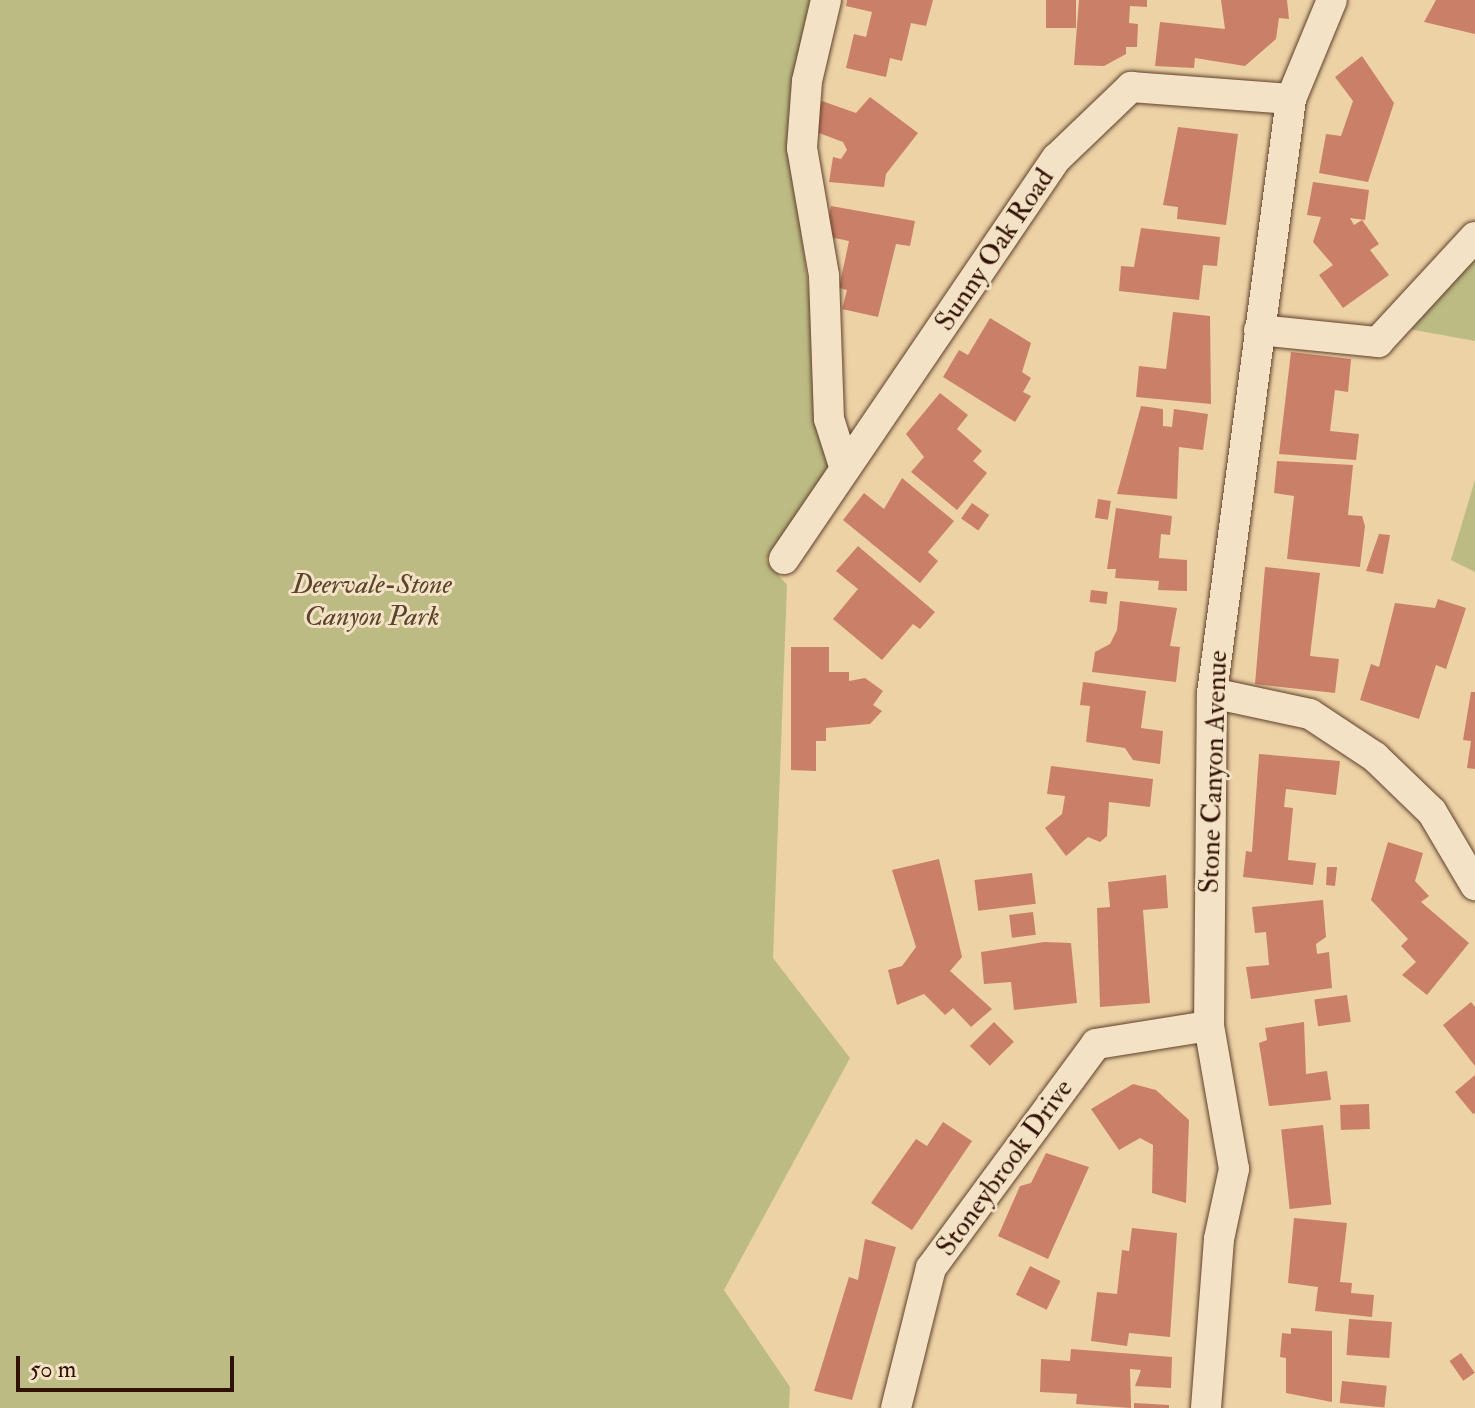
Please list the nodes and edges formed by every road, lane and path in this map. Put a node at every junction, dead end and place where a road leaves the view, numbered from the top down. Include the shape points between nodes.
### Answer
1 (826, 0) edge
2 (1332, 0) edge
3 (1291, 99) junction
4 (1475, 237) edge
5 (1259, 330) junction
6 (845, 469) junction
7 (784, 559) dead end
8 (1212, 693) junction
9 (1475, 885) edge
10 (1209, 1026) junction
11 (896, 1408) edge
12 (1206, 1408) edge

1 - 6 street via 807,81 802,148 824,276 829,419
2 - 3 street, Stone Canyon Avenue
3 - 5 street, Stone Canyon Avenue
3 - 6 street, Sunny Oak Road via 1131,87 1057,158
4 - 5 street via 1378,342
5 - 8 street, Stone Canyon Avenue
6 - 7 street, Sunny Oak Road
8 - 9 street via 1310,714 1375,757 1432,812
8 - 10 street, Stone Canyon Avenue
10 - 11 street, Stoneybrook Drive via 1096,1044 931,1268
10 - 12 street, Stone Canyon Avenue via 1234,1169 1219,1239

